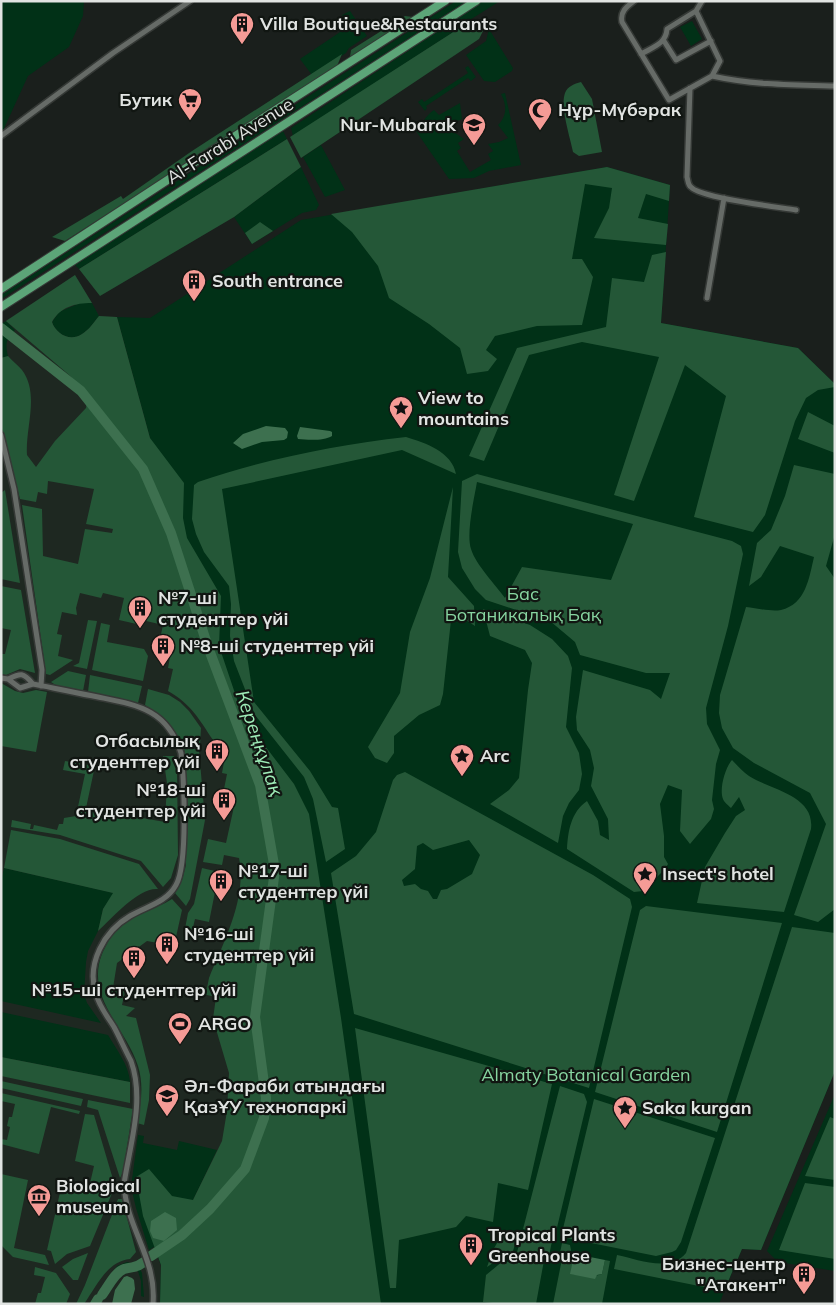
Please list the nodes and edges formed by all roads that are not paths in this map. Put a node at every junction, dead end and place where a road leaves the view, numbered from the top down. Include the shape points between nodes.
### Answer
1 (190, 1) edge
2 (445, 1) edge
3 (476, 1) edge
4 (634, 1) edge
5 (700, 3) edge
6 (696, 11) junction
7 (664, 41) junction
8 (711, 41) junction
9 (641, 54) junction
10 (712, 76) junction
11 (835, 86) edge
12 (690, 88) junction
13 (1, 136) edge
14 (724, 198) junction
15 (796, 210) dead end
16 (1, 289) edge
17 (707, 298) dead end
18 (1, 307) edge
19 (1, 435) edge
20 (4, 679) edge
21 (33, 684) junction
22 (41, 686) junction
23 (153, 1304) edge

1 - 13 street
2 - 16 main road, Al-Farabi Avenue
3 - 18 main road, Al-Farabi Avenue
4 - 9 street via 622,13 622,22
5 - 6 street
6 - 7 street via 667,29
6 - 8 street
7 - 8 street via 676,60
7 - 9 street
8 - 10 street via 720,61
9 - 12 street via 669,100
10 - 11 street via 766,85
10 - 12 street
12 - 14 street via 687,177 690,187
14 - 15 street
14 - 17 street
19 - 22 street via 14,489 42,670
20 - 21 street via 20,688
20 - 21 street via 22,674
21 - 22 street
22 - 23 street via 141,707 159,718 171,731 181,753 183,859 177,883 168,896 118,924 110,932 94,971 96,994 135,1071 136,1107 124,1184 132,1222 149,1262

